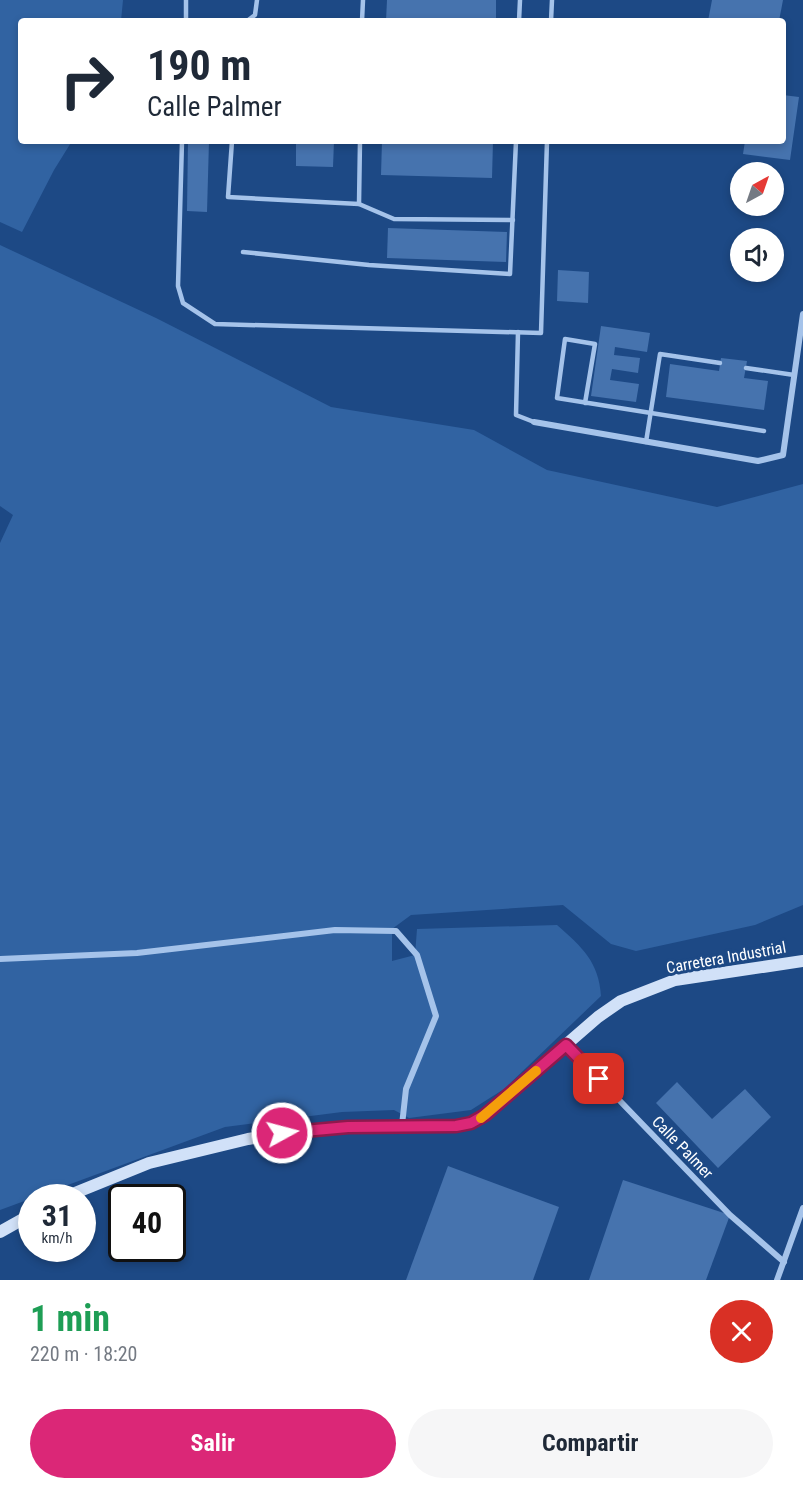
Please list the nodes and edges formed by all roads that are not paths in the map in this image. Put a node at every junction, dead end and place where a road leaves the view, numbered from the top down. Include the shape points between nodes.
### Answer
1 (186, 0) edge
2 (256, 0) edge
3 (363, 0) edge
4 (520, 0) edge
5 (552, 0) edge
6 (186, 18) edge
7 (251, 18) edge
8 (362, 18) edge
9 (519, 18) edge
10 (551, 18) edge
11 (182, 144) edge
12 (232, 144) edge
13 (360, 144) edge
14 (516, 144) edge
15 (547, 144) edge
16 (359, 204) junction
17 (513, 220) junction
18 (243, 252) dead end
19 (803, 314) edge
20 (518, 332) junction
21 (720, 363) dead end
22 (746, 368) dead end
23 (794, 375) junction
24 (585, 403) junction
25 (650, 412) junction
26 (534, 422) joint
27 (765, 431) dead end
28 (646, 441) junction
29 (0, 959) edge
30 (803, 961) edge
31 (566, 1045) junction
32 (402, 1125) junction
33 (96, 1184) edge
34 (803, 1208) edge
35 (18, 1222) edge
36 (0, 1232) edge
37 (784, 1262) junction
38 (777, 1280) edge

1 - 6 lane
2 - 7 lane via 255,15
3 - 8 lane
4 - 9 lane
5 - 10 lane
11 - 20 lane via 178,286 183,303 215,324
12 - 16 lane via 228,197
13 - 16 lane
14 - 17 lane
15 - 20 lane via 541,333
16 - 17 lane via 394,219
17 - 18 lane via 510,274
19 - 23 street
20 - 26 lane via 516,415
21 - 25 lane via 660,354
22 - 23 lane
23 - 28 street via 783,455 758,461
24 - 24 lane via 557,398 565,339 595,344
24 - 25 lane
25 - 27 lane
25 - 28 lane
26 - 28 street
29 - 32 street via 137,953 335,930 396,931 417,955 436,1016 406,1089
30 - 31 street, Carretera Industrial via 675,980 646,990 613,1006
31 - 32 street, Carretera Industrial via 471,1123
31 - 37 street, Calle Palmer via 730,1215
32 - 33 street, Carretera Industrial via 299,1131 248,1139 149,1163
34 - 37 street
35 - 36 street
37 - 38 street

